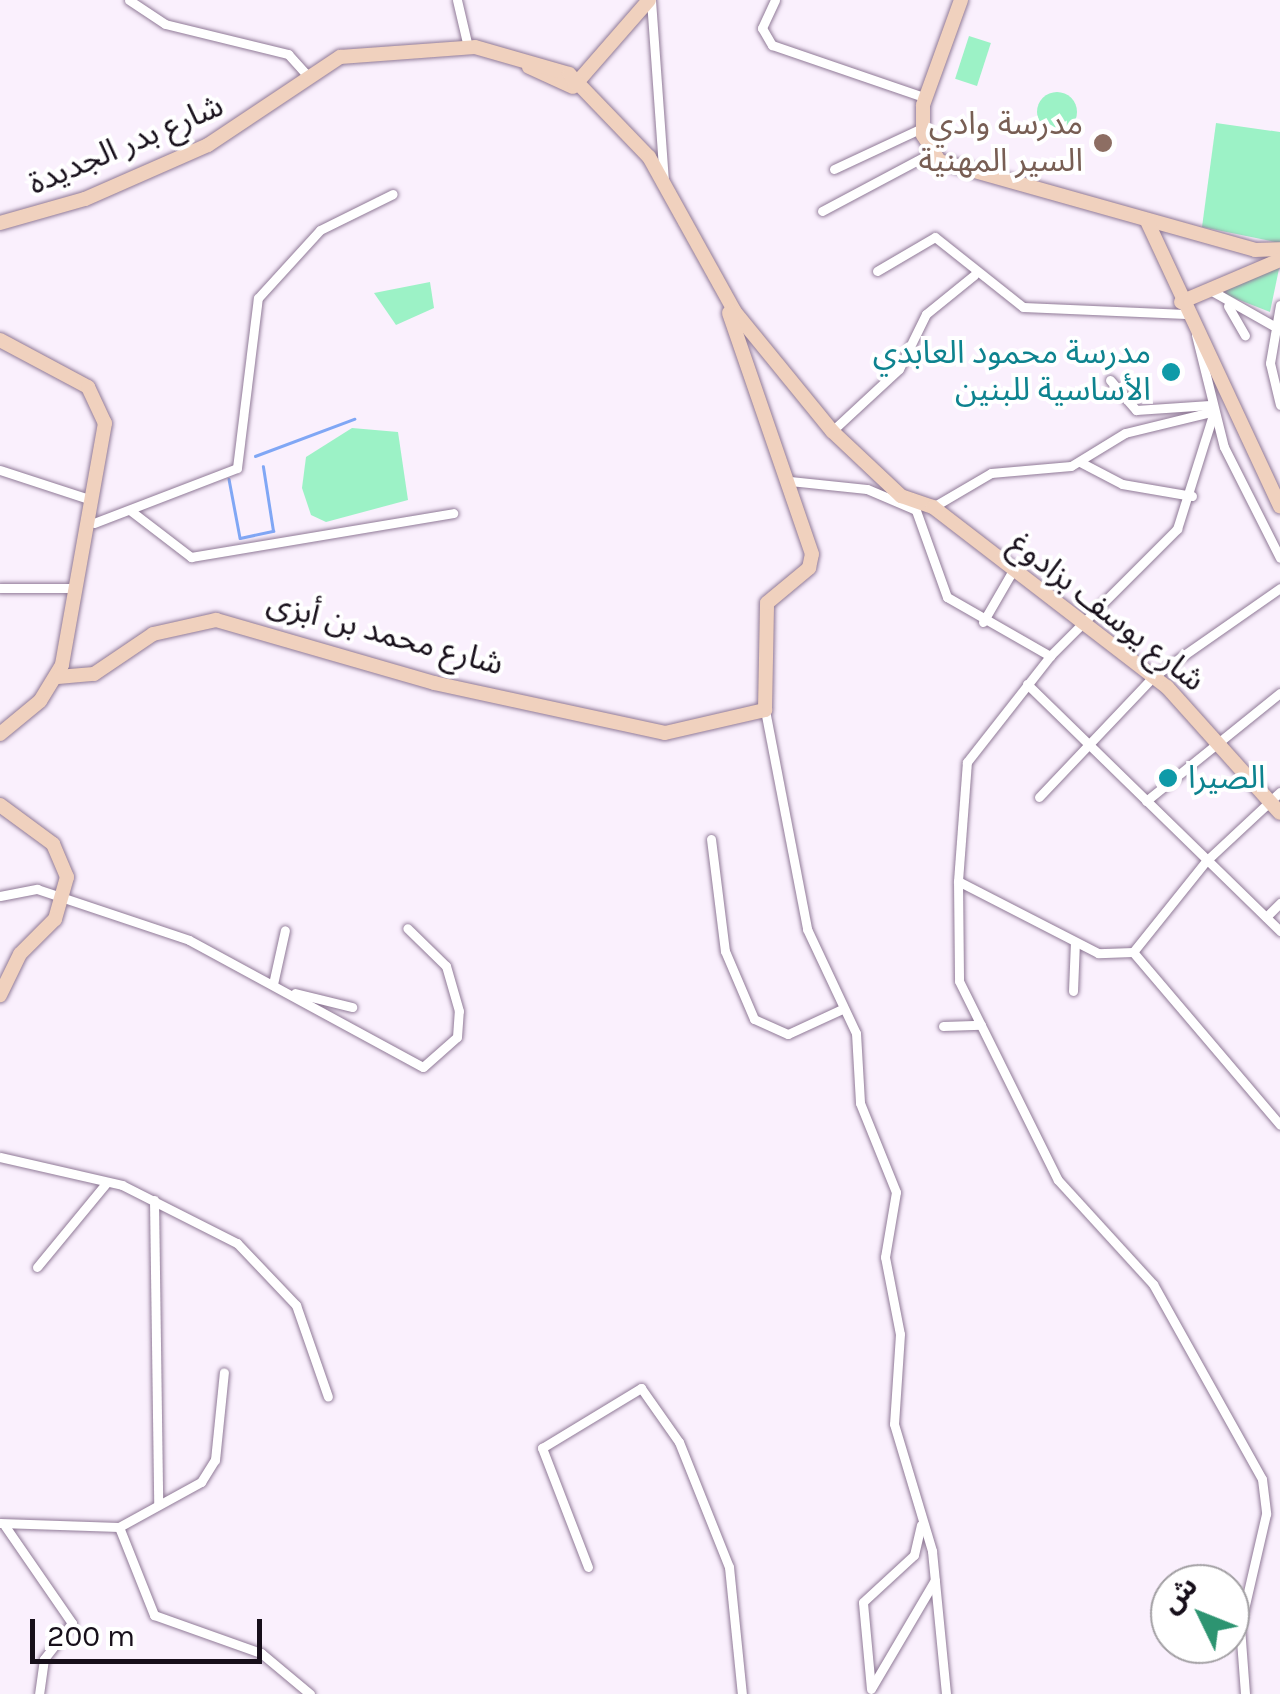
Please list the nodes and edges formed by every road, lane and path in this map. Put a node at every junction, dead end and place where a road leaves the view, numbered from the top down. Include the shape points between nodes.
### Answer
1 (129, 0) edge
2 (458, 0) edge
3 (650, 0) edge
4 (775, 0) edge
5 (961, 0) edge
6 (468, 47) junction
7 (306, 75) junction
8 (571, 81) junction
9 (924, 96) junction
10 (922, 128) junction
11 (930, 153) junction
12 (834, 169) dead end
13 (664, 180) junction
14 (393, 194) dead end
15 (822, 211) dead end
16 (1147, 221) junction
17 (0, 224) edge
18 (1280, 249) edge
19 (1254, 250) junction
20 (1280, 260) edge
21 (1260, 270) junction
22 (877, 271) dead end
23 (974, 276) junction
24 (1212, 291) junction
25 (724, 293) junction
26 (1226, 304) junction
27 (1280, 306) edge
28 (1184, 308) junction
29 (1272, 325) junction
30 (1196, 335) junction
31 (1245, 336) dead end
32 (0, 340) edge
33 (1110, 380) dead end
34 (1280, 406) edge
35 (1211, 411) junction
36 (832, 431) junction
37 (1080, 462) junction
38 (0, 470) edge
39 (790, 481) junction
40 (1192, 496) junction
41 (97, 502) junction
42 (1280, 506) edge
43 (914, 507) junction
44 (933, 507) junction
45 (131, 511) junction
46 (453, 512) dead end
47 (94, 523) junction
48 (1280, 558) edge
49 (1012, 572) junction
50 (0, 588) edge
51 (80, 588) junction
52 (1280, 588) edge
53 (1084, 621) junction
54 (984, 622) junction
55 (1050, 656) junction
56 (1154, 676) junction
57 (58, 677) junction
58 (1026, 684) junction
59 (1280, 693) edge
60 (764, 710) junction
61 (0, 734) edge
62 (1087, 742) junction
63 (1216, 742) junction
64 (1274, 796) edge
65 (1039, 797) dead end
66 (1146, 800) junction
67 (0, 805) edge
68 (1280, 812) edge
69 (710, 839) dead end
70 (1206, 861) junction
71 (958, 881) junction
72 (0, 896) edge
73 (65, 896) junction
74 (1280, 902) edge
75 (1266, 917) junction
76 (407, 928) dead end
77 (285, 930) dead end
78 (1280, 931) edge
79 (1075, 942) junction
80 (1133, 952) junction
81 (274, 984) junction
82 (1073, 991) dead end
83 (293, 993) junction
84 (0, 995) edge
85 (352, 1007) dead end
86 (842, 1009) junction
87 (943, 1026) dead end
88 (980, 1026) junction
89 (1280, 1125) edge
90 (0, 1157) edge
91 (107, 1182) junction
92 (154, 1200) junction
93 (37, 1268) dead end
94 (224, 1372) dead end
95 (328, 1397) dead end
96 (158, 1503) junction
97 (921, 1519) junction
98 (3, 1525) edge
99 (118, 1527) junction
100 (588, 1567) dead end
101 (935, 1580) junction
102 (870, 1691) edge
103 (39, 1694) edge
104 (310, 1694) edge
105 (742, 1694) edge
106 (946, 1694) edge
107 (1245, 1694) edge

1 - 7 street via 200,36 288,54
2 - 6 street
3 - 8 main road
3 - 13 street
4 - 9 street via 762,28 772,45
5 - 9 main road
6 - 7 main road, شارع بدر الجديدة via 347,56
6 - 8 main road, شارع بدر الجديدة via 492,48
7 - 17 main road, شارع بدر الجديدة via 208,145 85,199
8 - 13 main road, شارع بدر الجديدة via 593,96
9 - 10 main road
10 - 11 main road
10 - 12 street
11 - 15 street
11 - 16 main road via 958,171
13 - 25 main road
14 - 45 street via 352,207 298,247 252,309 250,410 237,468
16 - 19 main road
16 - 28 main road
18 - 19 main road
19 - 21 main road
20 - 21 main road
21 - 24 main road
22 - 23 street via 935,237
23 - 28 street via 1035,310
23 - 36 street via 926,314 899,369
24 - 26 street
24 - 28 main road
25 - 36 main road
25 - 39 main road
26 - 29 street
26 - 31 street
27 - 29 street
28 - 30 main road
29 - 34 street
30 - 35 street
30 - 42 main road
32 - 41 main road via 101,403
33 - 35 street via 1136,410
35 - 37 street via 1125,433
35 - 40 street
35 - 48 street
36 - 43 main road
37 - 40 street via 1122,484
37 - 44 street via 991,473
38 - 41 street
39 - 43 street via 867,489
39 - 60 main road via 812,560 768,603
40 - 53 street via 1169,539
41 - 47 main road
43 - 44 main road
43 - 54 street via 940,588
44 - 49 main road, شارع يوسف بزادوغ
45 - 46 street via 190,557
45 - 47 street
47 - 51 main road
49 - 53 main road, شارع يوسف بزادوغ
49 - 54 street
50 - 51 street
51 - 57 main road
52 - 56 street
53 - 55 street
53 - 56 main road, شارع يوسف بزادوغ
54 - 55 street
55 - 58 street
56 - 62 street
56 - 63 main road, شارع يوسف بزادوغ
57 - 60 main road, شارع محمد بن أبزى via 94,674 153,634 216,620 434,683 665,733
57 - 61 main road
58 - 62 street
58 - 71 street via 969,752
59 - 63 street
60 - 86 street via 807,929
62 - 65 street
62 - 66 street
63 - 64 main road, شارع يوسف بزادوغ
63 - 66 street
64 - 68 main road, شارع يوسف بزادوغ
64 - 70 street
66 - 70 street
67 - 73 main road via 60,852
69 - 86 street via 725,950 754,1019 788,1034
70 - 75 street
70 - 80 street
71 - 79 street
71 - 88 street via 955,962
72 - 73 street via 37,889
73 - 81 street via 189,940
73 - 84 main road
74 - 75 street
75 - 78 street
76 - 83 street via 446,966 457,1001 459,1032 434,1062 403,1063
77 - 81 street
79 - 80 street
79 - 82 street
80 - 89 street
81 - 83 street
83 - 85 street
86 - 97 street via 858,1039 860,1104 896,1192 885,1257 900,1334 892,1414
87 - 88 street
88 - 107 street via 1058,1180 1153,1284 1262,1479 1266,1514 1240,1627
90 - 91 street
91 - 92 street
91 - 93 street
92 - 95 street via 216,1228 283,1288 313,1335
92 - 96 street
94 - 96 street via 212,1470
96 - 99 street
97 - 101 street
97 - 102 street via 914,1555 863,1602
98 - 99 street
98 - 103 street via 72,1624 44,1659
99 - 104 street via 154,1615 260,1654
100 - 105 street via 542,1448 642,1388 679,1442 729,1567
101 - 102 street
101 - 106 street

